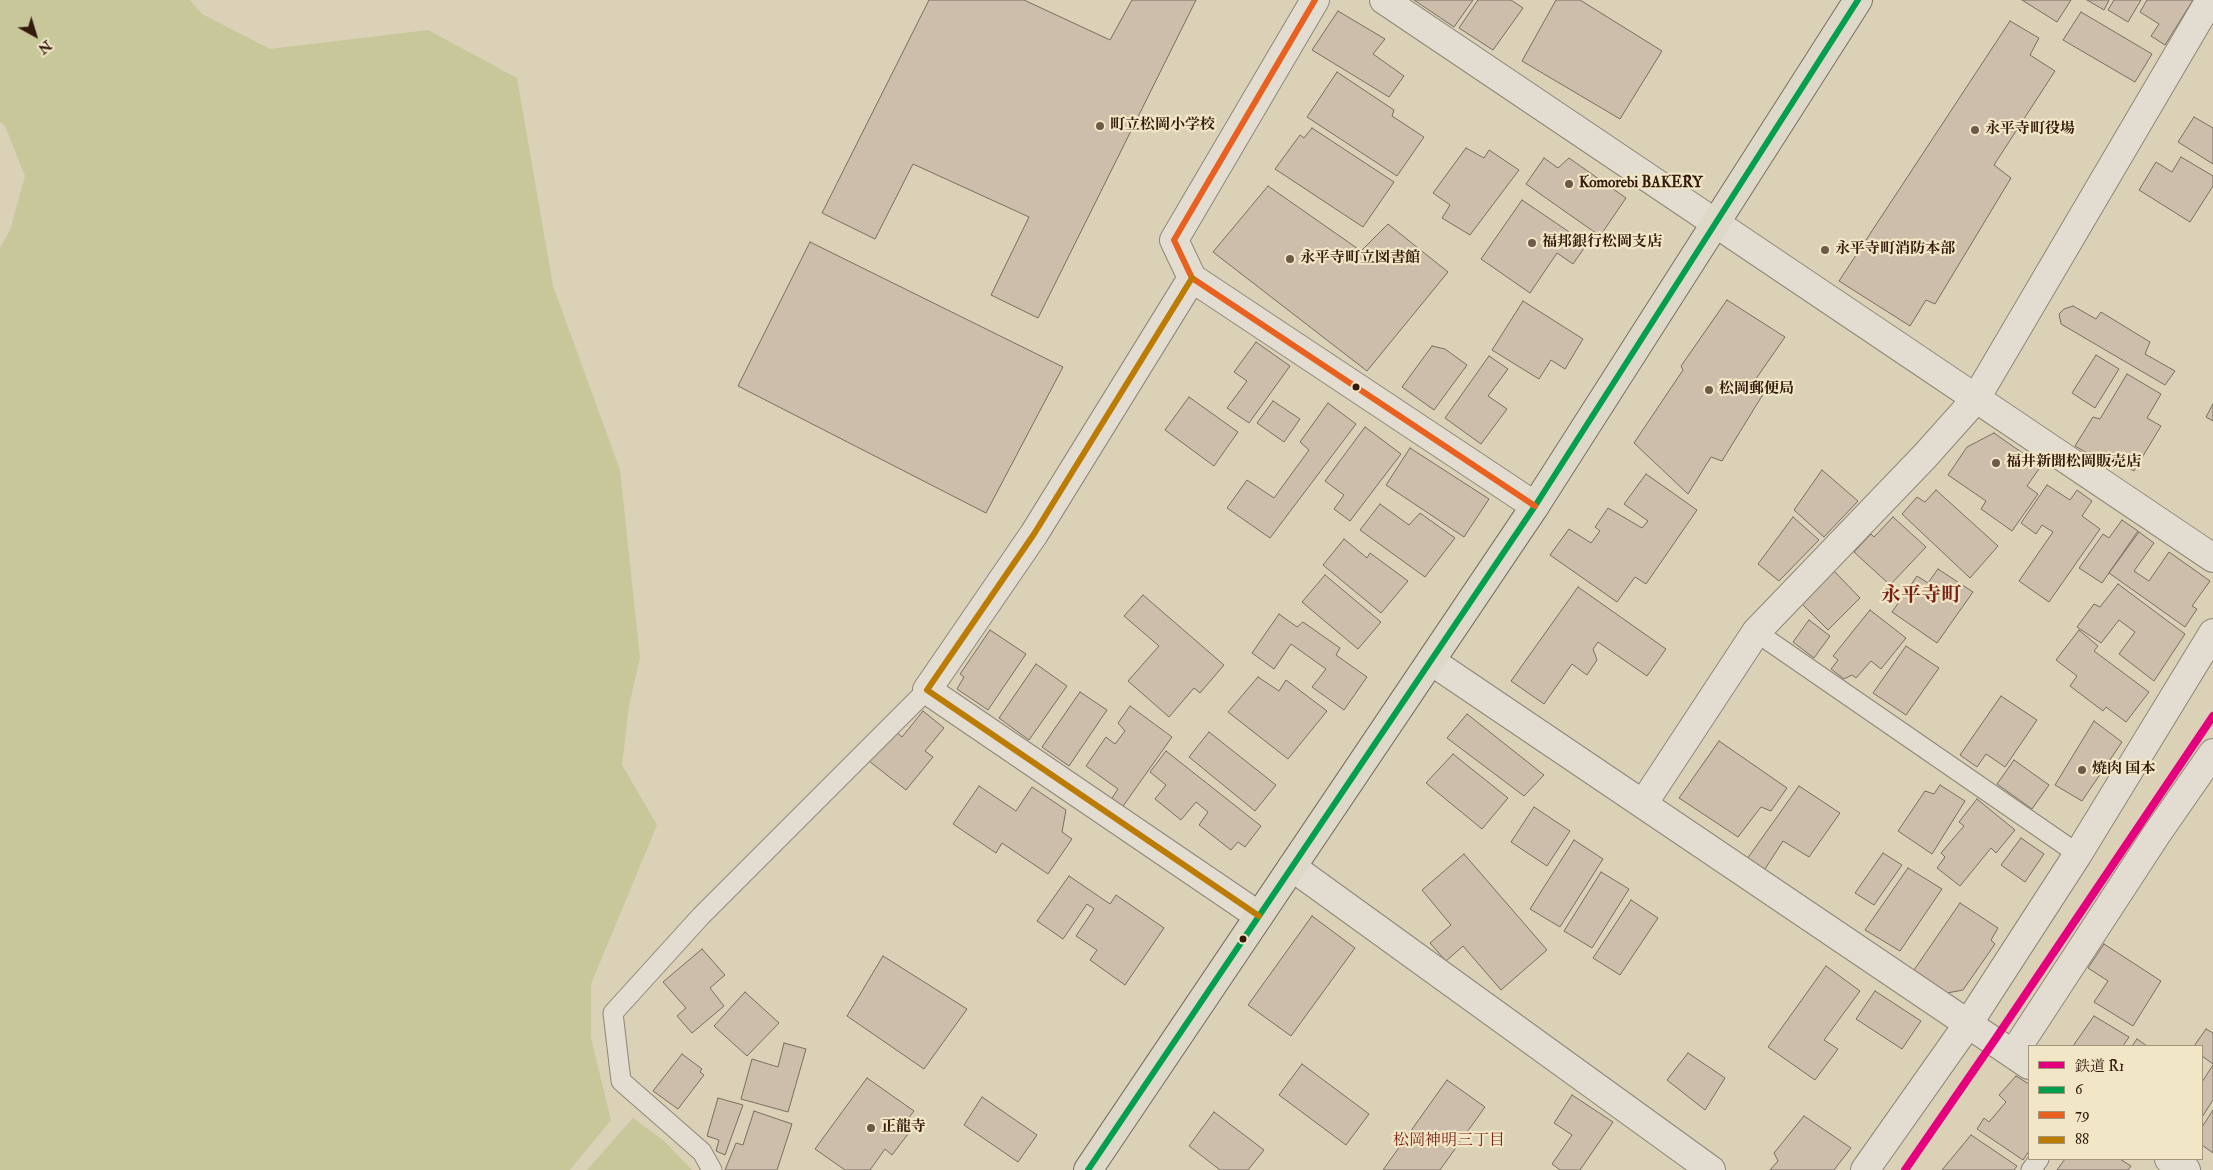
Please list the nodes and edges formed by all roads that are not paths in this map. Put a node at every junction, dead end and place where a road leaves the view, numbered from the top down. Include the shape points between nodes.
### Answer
1 (1315, 0) edge
2 (1384, 0) edge
3 (1858, 0) edge
4 (2210, 0) edge
5 (1717, 224) junction
6 (1192, 278) junction
7 (1975, 400) junction
8 (1535, 506) junction
9 (2213, 558) edge
10 (1756, 632) junction
11 (2213, 633) edge
12 (1430, 660) junction
13 (927, 690) junction
14 (2213, 753) edge
15 (1643, 804) junction
16 (2078, 854) junction
17 (1292, 867) junction
18 (1259, 916) junction
19 (1968, 1024) junction
20 (2029, 1045) edge
21 (2028, 1047) edge
22 (2021, 1059) edge
23 (2171, 1160) edge
24 (712, 1170) edge
25 (1088, 1170) edge
26 (1711, 1170) edge
27 (1865, 1170) edge
28 (2186, 1170) edge

1 - 6 street via 1174,240
2 - 5 street
3 - 5 highway
4 - 7 street
5 - 7 street
5 - 8 highway
6 - 8 street
6 - 13 street via 1034,534
7 - 9 street
7 - 10 street
8 - 12 highway
10 - 15 street
10 - 16 lane
11 - 16 street
12 - 15 street
12 - 17 highway
13 - 18 street
13 - 24 lane via 702,916 613,1013 621,1081 702,1152
14 - 20 street via 2156,835
15 - 19 street
16 - 19 street
17 - 18 highway
17 - 26 street
18 - 25 highway
19 - 22 street
19 - 27 street
21 - 22 street
23 - 28 street

